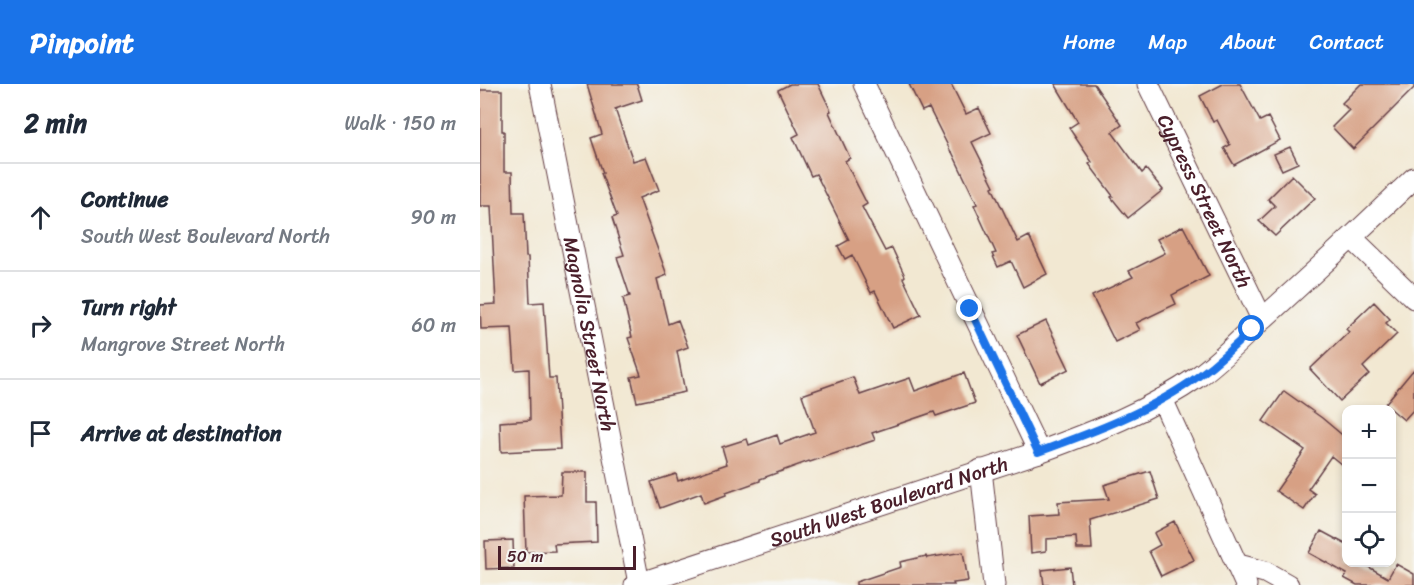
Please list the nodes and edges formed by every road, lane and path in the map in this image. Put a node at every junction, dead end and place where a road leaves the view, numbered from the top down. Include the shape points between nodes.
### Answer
1 (540, 84) edge
2 (864, 84) edge
3 (1148, 84) edge
4 (1414, 178) edge
5 (1352, 238) junction
6 (1414, 298) edge
7 (1262, 320) junction
8 (1162, 399) junction
9 (1038, 452) junction
10 (981, 471) junction
11 (1238, 565) junction
12 (637, 584) edge
13 (994, 585) edge
14 (1246, 585) edge
15 (1288, 585) edge

1 - 12 street, Magnolia Street North
2 - 9 street
3 - 7 street, Cypress Street North
4 - 5 street, South West Boulevard North
5 - 6 street
5 - 7 street, South West Boulevard North
7 - 8 street, South West Boulevard North via 1199,376
8 - 9 street, South West Boulevard North via 1093,432
8 - 11 street
9 - 10 street, South West Boulevard North
10 - 12 street, South West Boulevard North
10 - 13 street
11 - 14 street
11 - 15 street via 1265,572

